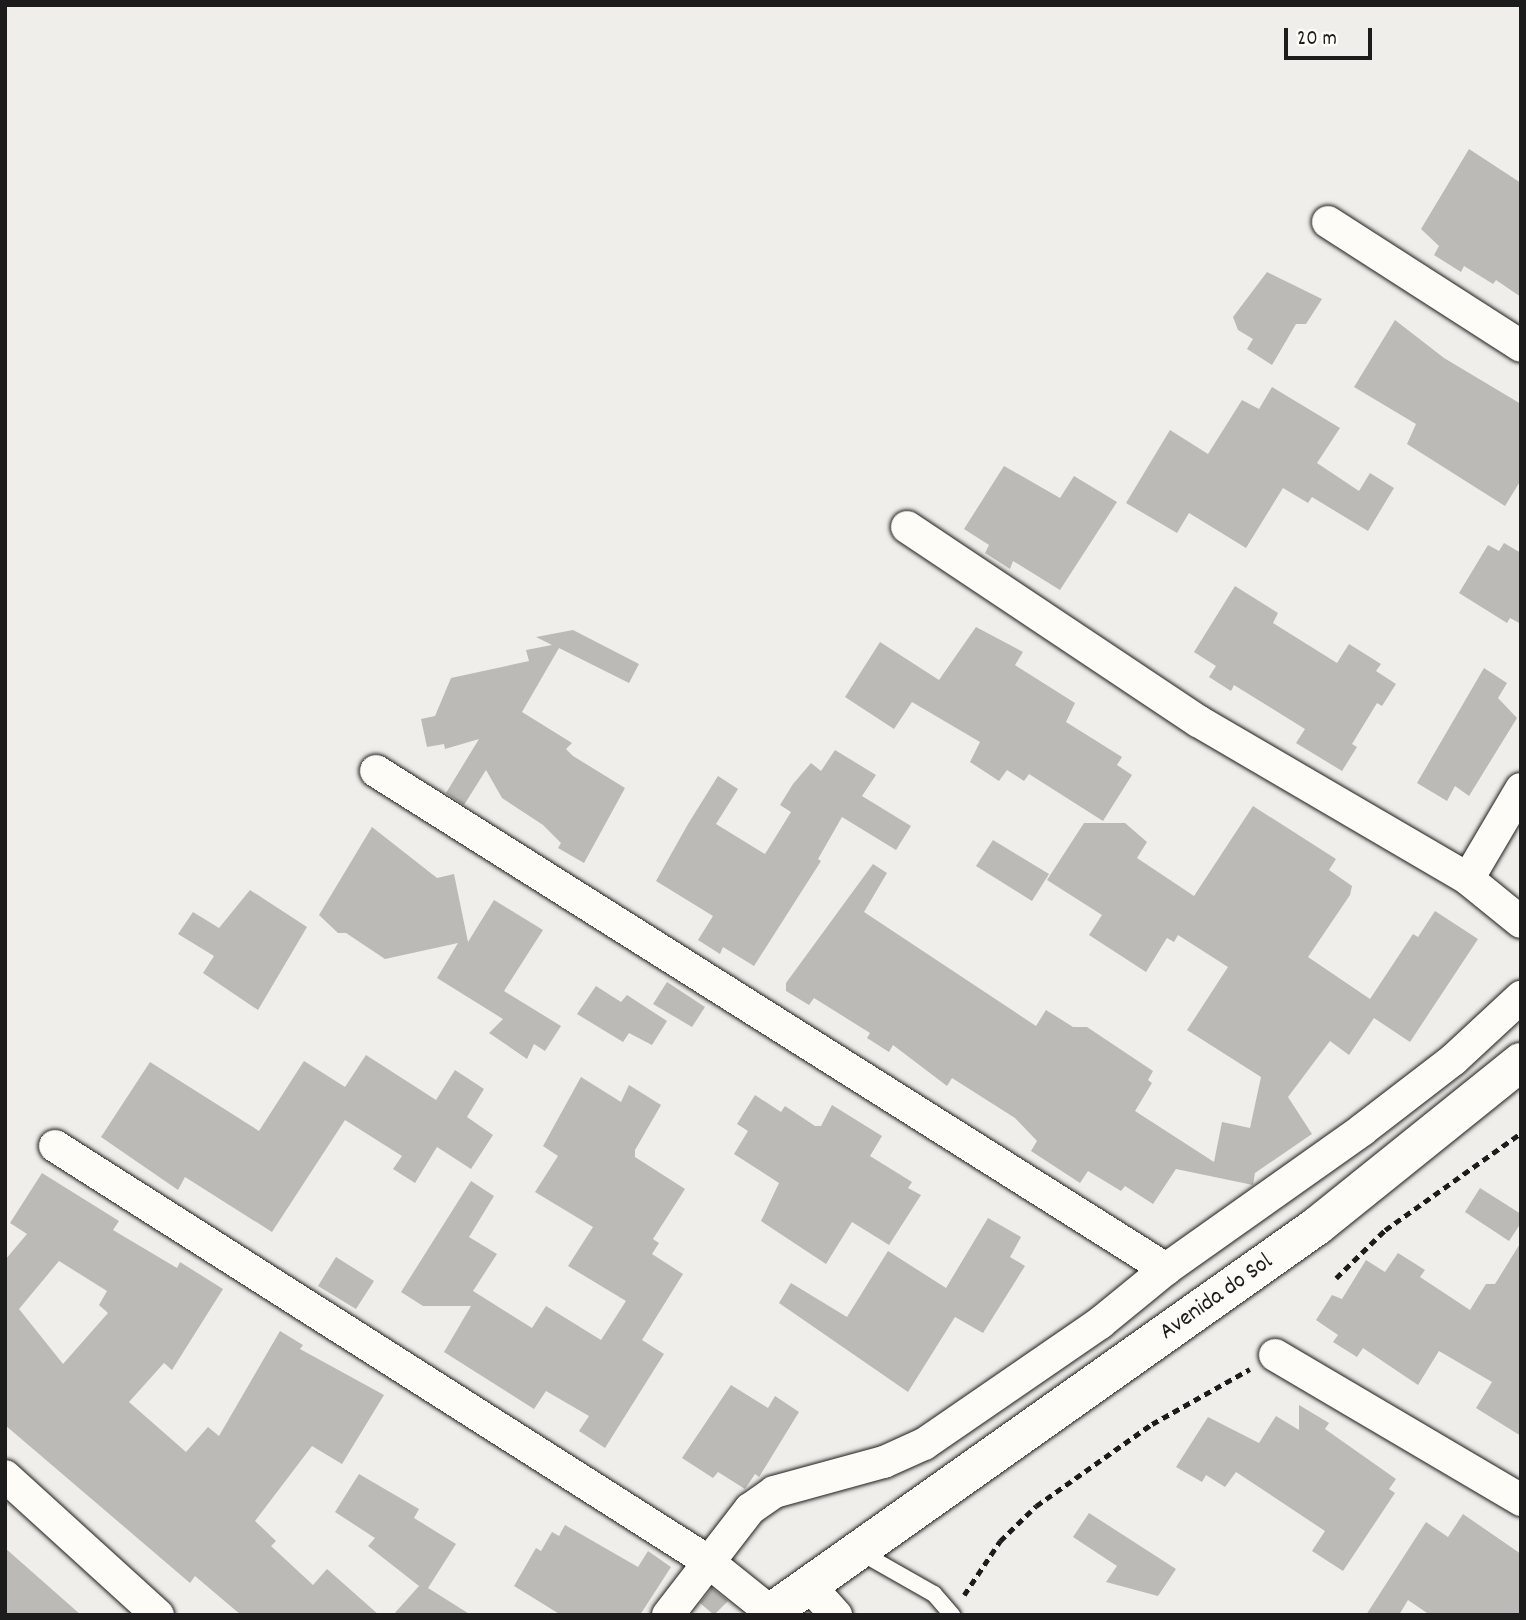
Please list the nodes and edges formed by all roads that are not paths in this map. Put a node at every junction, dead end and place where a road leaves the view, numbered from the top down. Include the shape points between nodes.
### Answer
1 (1328, 222) dead end
2 (1521, 346) edge
3 (907, 527) dead end
4 (376, 771) dead end
5 (1521, 789) edge
6 (1468, 879) junction
7 (1521, 922) edge
8 (1521, 997) edge
9 (1521, 1062) edge
10 (55, 1146) dead end
11 (1166, 1269) junction
12 (1275, 1355) road end
13 (5, 1476) edge
14 (1521, 1500) edge
15 (860, 1552) junction
16 (706, 1560) junction
17 (807, 1584) junction
18 (769, 1613) edge
19 (833, 1614) edge
20 (952, 1614) edge
21 (158, 1615) edge
22 (668, 1615) edge

1 - 2 street
3 - 6 street via 1022,608 1198,721
4 - 11 street
5 - 6 street
6 - 7 street
8 - 11 street via 1452,1060 1362,1130
9 - 15 street, Avenida do Sol via 1317,1226
10 - 16 street
11 - 16 street via 1100,1323 924,1444 884,1462 774,1492 750,1509
12 - 14 street
13 - 21 street
15 - 17 street, Avenida do Sol
15 - 20 lane via 934,1594
16 - 18 street
16 - 22 street
17 - 18 street, Avenida do Sol
17 - 19 street

